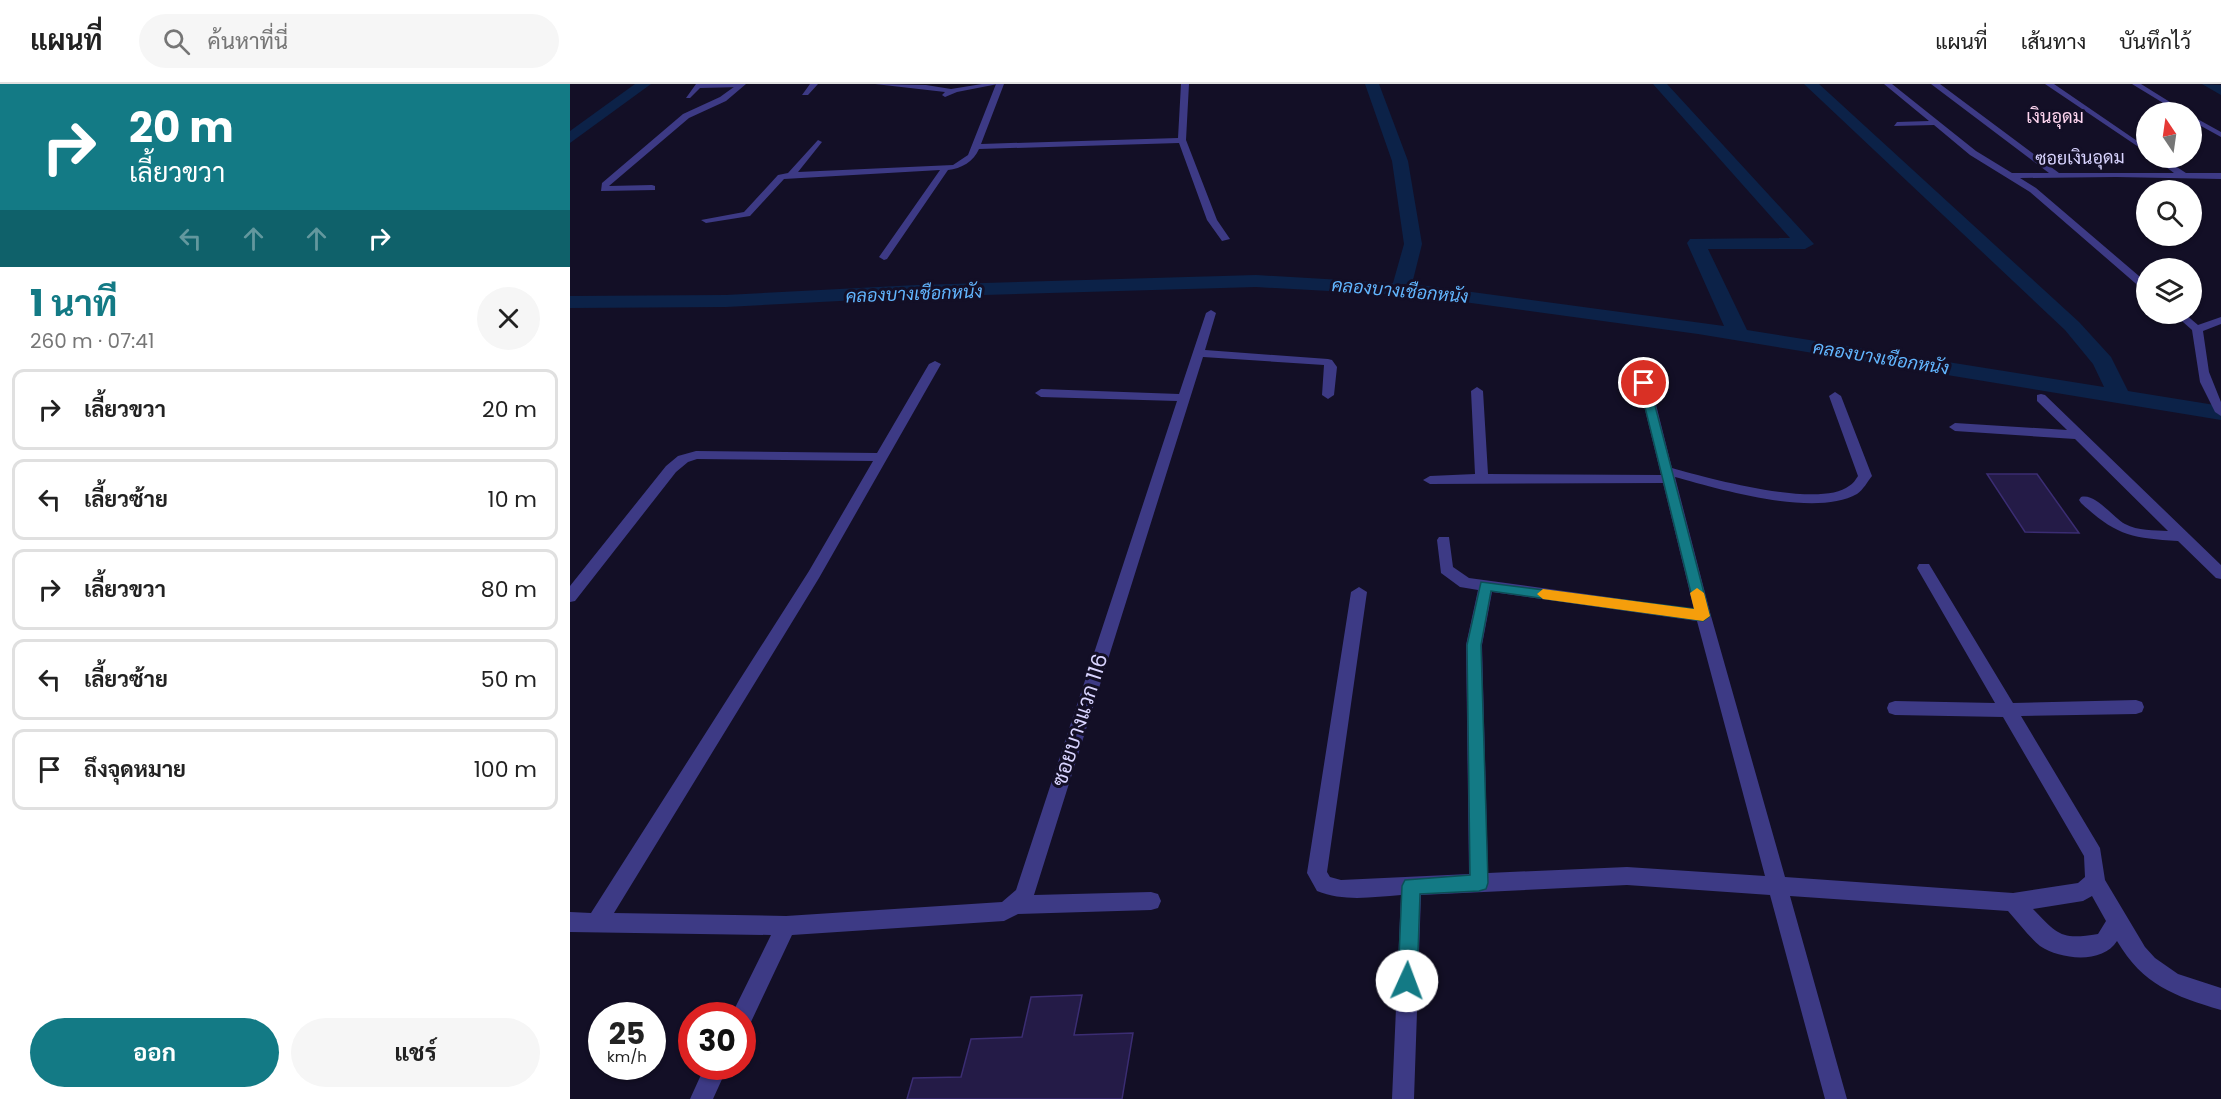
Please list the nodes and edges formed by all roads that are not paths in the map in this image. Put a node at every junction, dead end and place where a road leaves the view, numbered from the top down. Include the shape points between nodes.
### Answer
1 (814, 84) edge
2 (878, 84) edge
3 (995, 84) edge
4 (1000, 84) edge
5 (1185, 84) edge
6 (1888, 84) edge
7 (1935, 84) edge
8 (2049, 84) edge
9 (2136, 84) edge
10 (699, 85) edge
11 (741, 85) edge
12 (950, 91) junction
13 (806, 93) dead end
14 (688, 98) dead end
15 (942, 98) dead end
16 (2166, 102) edge
17 (1936, 123) junction
18 (1896, 124) dead end
19 (2202, 124) edge
20 (2221, 135) edge
21 (1182, 140) junction
22 (818, 142) dead end
23 (2136, 143) edge
24 (976, 147) junction
25 (2173, 168) edge
26 (944, 170) junction
27 (2056, 174) junction
28 (791, 175) junction
29 (2184, 175) junction
30 (2012, 176) junction
31 (2221, 176) edge
32 (652, 188) dead end
33 (706, 220) dead end
34 (1225, 239) dead end
35 (884, 257) dead end
36 (2136, 278) edge
37 (1211, 313) dead end
38 (2221, 320) edge
39 (2191, 324) edge
40 (2197, 329) junction
41 (1199, 352) junction
42 (1639, 361) dead end
43 (935, 364) dead end
44 (1477, 391) dead end
45 (1041, 393) dead end
46 (1328, 395) dead end
47 (1835, 396) dead end
48 (1184, 398) junction
49 (2041, 398) dead end
50 (2221, 412) edge
51 (1955, 427) dead end
52 (2079, 435) junction
53 (882, 457) junction
54 (1666, 475) junction
55 (1482, 478) junction
56 (1430, 480) dead end
57 (2086, 500) dead end
58 (2182, 536) junction
59 (1444, 540) dead end
60 (1924, 568) dead end
61 (2221, 574) edge
62 (1486, 586) junction
63 (1359, 592) dead end
64 (570, 597) edge
65 (1703, 616) junction
66 (2136, 707) dead end
67 (1895, 708) dead end
68 (2007, 710) junction
69 (2095, 882) junction
70 (1479, 883) junction
71 (1411, 886) junction
72 (1776, 886) junction
73 (1152, 901) dead end
74 (2013, 902) junction
75 (1016, 904) junction
76 (570, 922) edge
77 (597, 922) junction
78 (2117, 922) junction
79 (786, 926) junction
80 (2221, 999) edge
81 (749, 1002) edge
82 (710, 1080) edge
83 (701, 1099) edge
84 (1403, 1099) edge
85 (1836, 1099) edge

1 - 13 street
2 - 12 lane
3 - 12 lane
4 - 24 street
5 - 21 street
6 - 17 street
7 - 27 street
8 - 23 street
9 - 16 street
10 - 11 lane
10 - 14 lane
11 - 32 street via 713,105 686,116 604,189
12 - 15 lane
17 - 18 street
17 - 30 street via 1978,157
19 - 20 street
21 - 24 street
21 - 34 street via 1212,220
22 - 28 street
24 - 26 street via 963,163
25 - 29 street
26 - 28 street
26 - 35 street
27 - 29 street, ซอยเงินอุดม
27 - 30 street, ซอยเงินอุดม
28 - 33 street via 780,177 747,214
29 - 31 street, ซอยเงินอุดม
30 - 36 street
37 - 41 street, ซอยบางแวก 116
38 - 40 street
39 - 40 street
40 - 50 street via 2207,389
41 - 46 street via 1328,362
41 - 48 street, ซอยบางแวก 116
42 - 54 street
43 - 53 street
44 - 55 street
45 - 48 street
47 - 54 street via 1865,476 1863,484 1852,492 1772,496
48 - 75 street, ซอยบางแวก 116 via 1024,896
49 - 52 street
51 - 52 street
52 - 58 street
53 - 64 street via 696,455 683,459
53 - 77 street via 814,574
54 - 55 street
54 - 65 street
55 - 56 street
57 - 58 street via 2117,528 2131,534
58 - 61 street
59 - 62 street via 1446,569 1465,583
60 - 68 street
62 - 65 street
62 - 70 street via 1474,645
63 - 71 street via 1317,873 1324,885 1341,889
65 - 72 street
66 - 68 street
67 - 68 street
68 - 69 street via 2093,855
69 - 74 street via 2083,892
69 - 78 street
70 - 71 street
70 - 72 street via 1627,876
71 - 84 street
72 - 74 street
72 - 85 street
73 - 75 street
74 - 78 street via 2048,939 2073,948 2104,943
75 - 79 street via 1004,911
76 - 77 street
77 - 79 street
78 - 80 street via 2132,949 2153,973 2181,988
79 - 81 street
82 - 83 street

